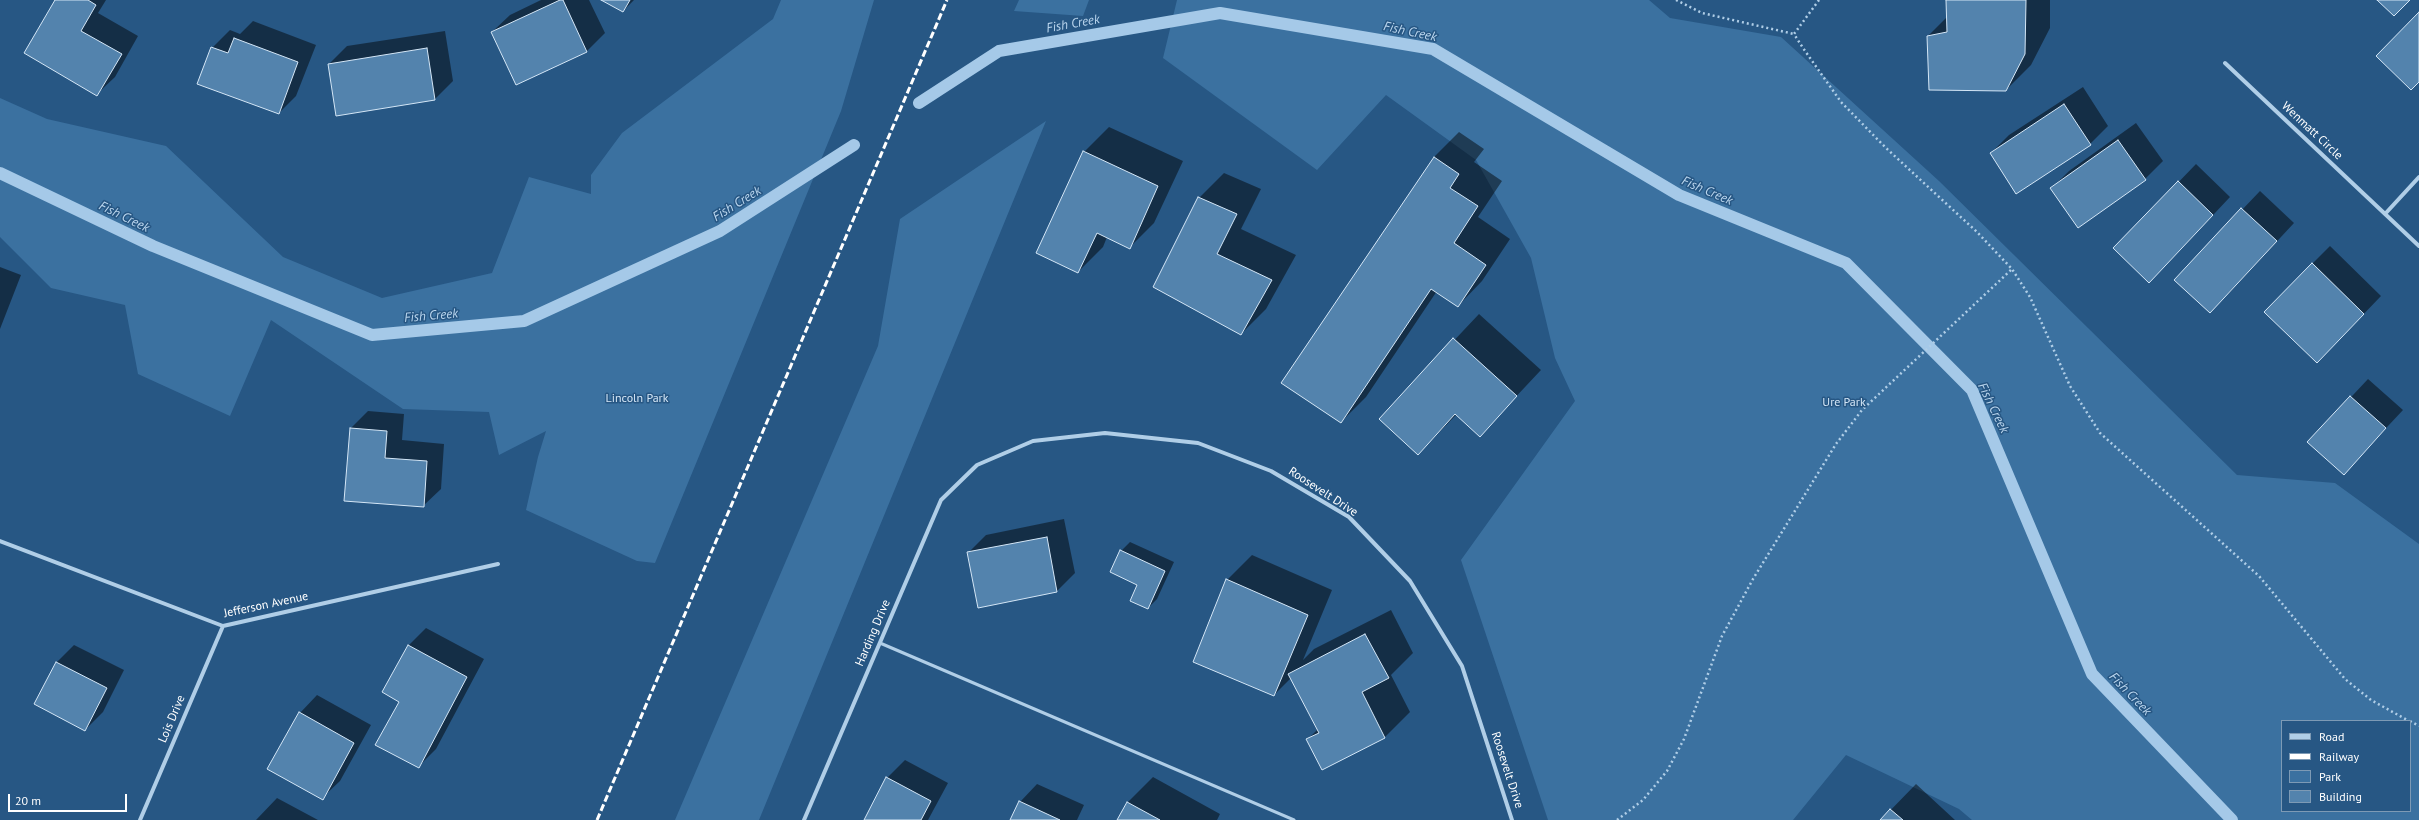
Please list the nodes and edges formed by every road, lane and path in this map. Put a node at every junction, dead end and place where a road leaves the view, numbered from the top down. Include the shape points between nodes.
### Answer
1 (1676, 0) edge
2 (1819, 0) edge
3 (1794, 34) junction
4 (2225, 63) dead end
5 (2419, 177) edge
6 (2385, 214) junction
7 (2419, 246) edge
8 (2012, 269) junction
9 (976, 465) joint
10 (0, 541) edge
11 (498, 564) dead end
12 (223, 626) junction
13 (880, 643) junction
14 (2408, 720) edge
15 (140, 820) edge
16 (804, 820) edge
17 (1294, 820) edge
18 (1512, 820) edge
19 (1617, 820) edge

1 - 3 path via 1702,13
2 - 3 path
3 - 8 path via 1841,102 1886,148 1977,232
4 - 6 street, Wenmatt Circle
5 - 6 street
6 - 7 street, Wenmatt Circle
8 - 14 path via 2030,297 2070,386 2100,434 2259,576 2345,679 2371,700
8 - 19 path via 1862,410 1836,444 1752,579 1722,636 1684,739 1668,771 1643,800
9 - 13 street, Harding Drive via 941,500
9 - 18 street, Roosevelt Drive via 1033,441 1105,433 1198,443 1271,470 1349,517 1410,581 1462,666
10 - 12 street, Jefferson Avenue
11 - 12 street, Jefferson Avenue
12 - 15 street, Lois Drive
13 - 16 street, Harding Drive
13 - 17 lane

